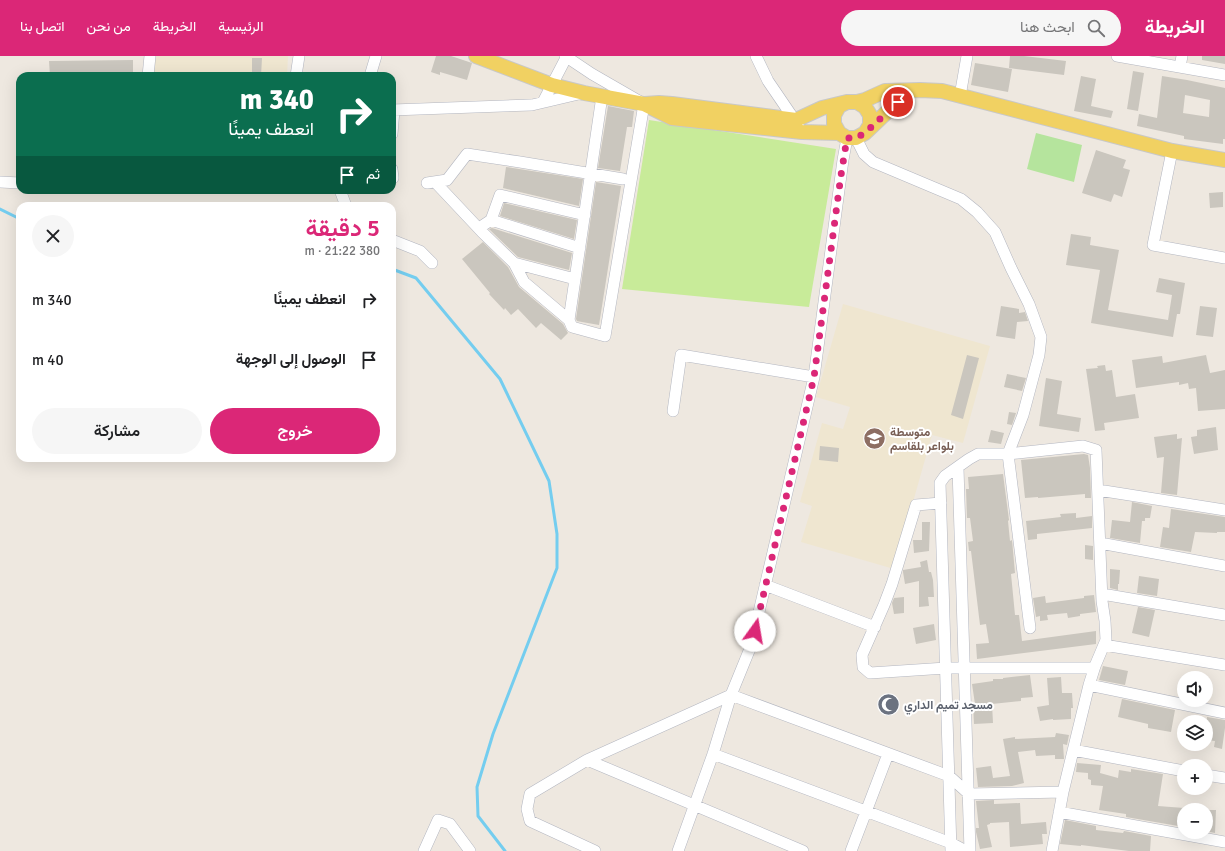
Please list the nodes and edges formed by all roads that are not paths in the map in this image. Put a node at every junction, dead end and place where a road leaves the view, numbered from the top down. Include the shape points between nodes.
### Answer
1 (150, 56) edge
2 (299, 56) edge
3 (376, 56) edge
4 (476, 56) edge
5 (566, 56) edge
6 (756, 56) edge
7 (967, 56) edge
8 (1117, 56) edge
9 (1181, 61) edge
10 (148, 72) edge
11 (297, 72) edge
12 (371, 72) edge
13 (1225, 75) edge
14 (552, 85) junction
15 (909, 91) junction
16 (584, 93) junction
17 (602, 96) junction
18 (960, 96) junction
19 (543, 102) junction
20 (852, 102) junction
21 (644, 104) junction
22 (396, 110) edge
23 (799, 126) junction
24 (852, 135) junction
25 (1172, 150) junction
26 (1225, 160) edge
27 (591, 174) junction
28 (623, 179) dead end
29 (0, 182) edge
30 (16, 183) edge
31 (585, 215) junction
32 (491, 220) junction
33 (479, 228) junction
34 (396, 242) edge
35 (580, 248) junction
36 (1225, 258) edge
37 (432, 263) dead end
38 (514, 263) junction
39 (575, 278) junction
40 (569, 320) junction
41 (814, 377) junction
42 (673, 411) dead end
43 (1008, 454) junction
44 (958, 468) junction
45 (1098, 490) junction
46 (941, 503) junction
47 (1225, 510) edge
48 (1100, 543) junction
49 (1225, 566) edge
50 (765, 585) junction
51 (1102, 594) junction
52 (1225, 615) edge
53 (875, 626) junction
54 (1030, 628) dead end
55 (1104, 645) junction
56 (1225, 665) edge
57 (946, 668) junction
58 (964, 668) junction
59 (1094, 668) junction
60 (1089, 685) junction
61 (731, 695) junction
62 (1225, 713) edge
63 (1073, 750) junction
64 (713, 754) junction
65 (888, 754) junction
66 (587, 760) junction
67 (1177, 770) edge
68 (949, 776) junction
69 (1213, 776) edge
70 (1225, 778) edge
71 (1063, 792) junction
72 (969, 794) junction
73 (695, 805) junction
74 (866, 812) junction
75 (1059, 812) junction
76 (1225, 842) edge
77 (951, 847) edge
78 (424, 851) edge
79 (470, 851) edge
80 (595, 851) edge
81 (678, 851) edge
82 (803, 851) edge
83 (851, 851) edge
84 (966, 851) edge
85 (970, 851) edge
86 (1052, 851) edge

1 - 10 street
2 - 11 street
3 - 12 street
4 - 14 main road
5 - 14 street
5 - 21 street
6 - 23 street via 768,81
7 - 18 street
8 - 9 street
9 - 13 street
14 - 16 main road
14 - 19 street
15 - 18 main road via 942,91
15 - 20 main road via 885,91 865,100
15 - 24 main road
16 - 17 main road
16 - 19 street
17 - 21 main road
17 - 27 street
18 - 25 main road
19 - 22 street via 532,105
20 - 23 main road via 822,108
20 - 24 main road via 865,107 870,115 870,125
20 - 24 main road via 839,106 834,114 834,124
21 - 23 main road via 672,104
21 - 40 street via 605,336 572,327
23 - 24 main road
24 - 41 street via 842,168
24 - 43 street via 864,154 873,162 961,199 995,232 1042,337 1023,415
25 - 26 main road
25 - 36 street via 1153,245
27 - 28 street
27 - 31 street
27 - 33 street via 467,154 447,180 431,182
29 - 30 street
31 - 32 street via 500,195
31 - 35 street
32 - 33 street
32 - 35 street
33 - 38 street
34 - 37 street via 420,251
35 - 39 street
38 - 39 street
38 - 40 street via 524,282
39 - 40 street
41 - 42 street via 681,355
41 - 50 street
43 - 44 street via 978,454
43 - 45 street via 1083,446 1096,450
43 - 54 street
44 - 46 street via 945,476 940,483
44 - 58 street
45 - 47 street
45 - 48 street
46 - 53 street via 916,505 892,584
46 - 57 street
48 - 49 street
48 - 51 street
50 - 53 street
50 - 61 street via 751,646
51 - 52 street
51 - 55 street via 1106,640
53 - 57 street via 862,655 864,667 870,673
55 - 56 street
55 - 59 street
57 - 58 street
57 - 68 street
58 - 59 street
58 - 72 street
59 - 60 street
60 - 62 street
60 - 63 street
61 - 64 street
61 - 65 street
61 - 66 street
63 - 67 street
63 - 71 street
64 - 73 street
64 - 74 street
65 - 68 street
65 - 74 street
66 - 73 street
66 - 80 street via 530,794 527,809 530,821
68 - 72 street
68 - 77 street
69 - 70 street
71 - 72 street
71 - 75 street
72 - 85 street
73 - 81 street
73 - 82 street
74 - 77 street
74 - 83 street
75 - 76 street
75 - 86 street
77 - 84 street
78 - 79 street via 438,820 450,824

